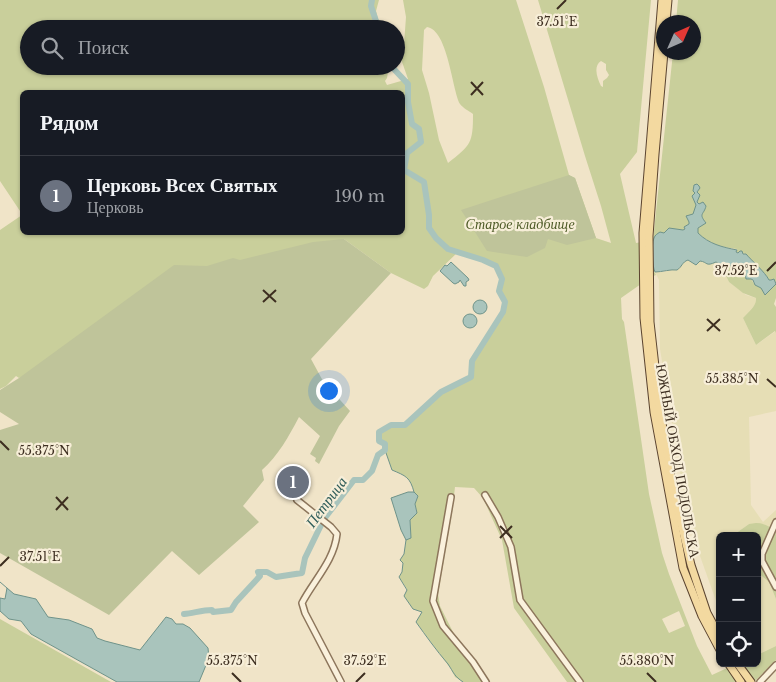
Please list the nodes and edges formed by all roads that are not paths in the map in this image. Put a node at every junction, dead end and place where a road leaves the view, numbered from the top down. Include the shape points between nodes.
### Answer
1 (662, 0) edge
2 (668, 0) edge
3 (667, 15) edge
4 (663, 60) edge
5 (485, 494) dead end
6 (451, 497) dead end
7 (297, 500) dead end
8 (776, 522) edge
9 (776, 587) edge
10 (704, 614) junction
11 (716, 631) edge
12 (716, 641) edge
13 (776, 665) edge
14 (731, 667) edge
15 (740, 667) edge
16 (340, 682) edge
17 (486, 682) edge
18 (580, 682) edge
19 (741, 682) edge
20 (751, 682) edge
21 (760, 682) edge

1 - 10 main road, ЮЖНЫЙ ОБХОД ПОДОЛЬСКА via 643,233 644,318 654,412 683,568
2 - 3 main road
4 - 10 main road, ЮЖНЫЙ ОБХОД ПОДОЛЬСКА via 649,236 650,322 674,494
5 - 18 street via 511,548 520,600
6 - 17 street via 433,601 443,626
7 - 16 street via 337,534 323,570 302,603
8 - 9 street via 762,561
10 - 11 main road, ЮЖНЫЙ ОБХОД ПОДОЛЬСКА
10 - 12 main road, ЮЖНЫЙ ОБХОД ПОДОЛЬСКА
13 - 21 street
14 - 19 main road
15 - 20 main road

